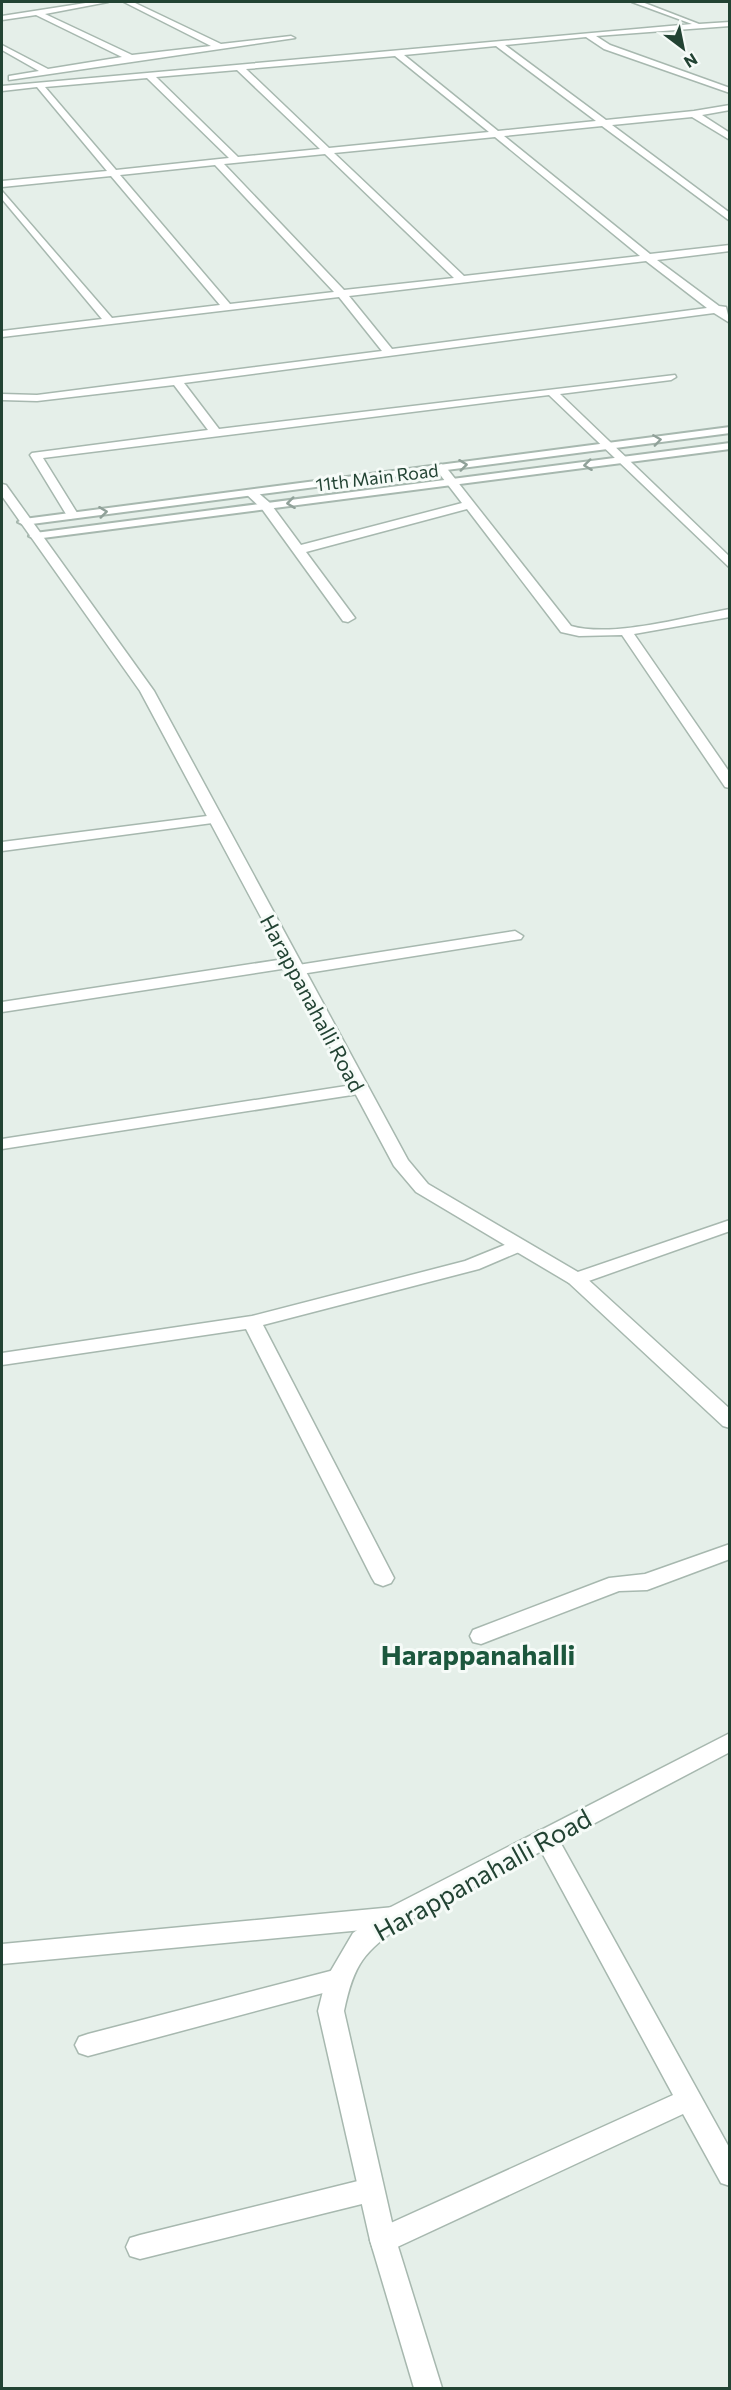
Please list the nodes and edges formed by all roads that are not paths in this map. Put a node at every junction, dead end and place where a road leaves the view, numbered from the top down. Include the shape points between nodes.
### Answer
1 (104, 2) edge
2 (128, 2) edge
3 (636, 2) edge
4 (36, 12) junction
5 (2, 18) edge
6 (729, 24) edge
7 (702, 25) junction
8 (588, 34) junction
9 (729, 35) edge
10 (291, 38) dead end
11 (498, 43) junction
12 (2, 47) edge
13 (221, 48) junction
14 (397, 53) junction
15 (230, 54) dead end
16 (131, 58) junction
17 (242, 65) junction
18 (45, 71) junction
19 (150, 75) junction
20 (2, 80) edge
21 (40, 86) junction
22 (2, 88) edge
23 (729, 91) edge
24 (729, 107) edge
25 (694, 114) junction
26 (600, 122) junction
27 (495, 132) junction
28 (729, 137) edge
29 (324, 150) junction
30 (235, 159) junction
31 (216, 161) junction
32 (115, 172) junction
33 (2, 184) edge
34 (2, 194) edge
35 (729, 218) edge
36 (729, 248) edge
37 (650, 259) junction
38 (463, 281) junction
39 (343, 295) junction
40 (228, 308) junction
41 (729, 308) edge
42 (716, 310) junction
43 (729, 320) edge
44 (110, 322) junction
45 (2, 334) edge
46 (388, 353) junction
47 (671, 377) dead end
48 (177, 381) junction
49 (551, 391) junction
50 (2, 397) edge
51 (729, 430) edge
52 (215, 432) junction
53 (729, 446) edge
54 (609, 447) junction
55 (624, 460) junction
56 (441, 468) junction
57 (450, 483) junction
58 (2, 488) edge
59 (251, 493) junction
60 (468, 505) junction
61 (266, 506) junction
62 (73, 516) junction
63 (24, 522) junction
64 (35, 536) junction
65 (298, 550) junction
66 (729, 564) edge
67 (729, 613) edge
68 (348, 618) dead end
69 (625, 630) junction
70 (729, 784) edge
71 (215, 819) junction
72 (2, 847) edge
73 (515, 936) dead end
74 (293, 966) junction
75 (2, 1007) edge
76 (359, 1089) junction
77 (2, 1144) edge
78 (729, 1225) edge
79 (519, 1245) junction
80 (576, 1279) junction
81 (252, 1322) junction
82 (2, 1359) edge
83 (729, 1421) edge
84 (729, 1551) edge
85 (383, 1578) dead end
86 (481, 1636) dead end
87 (729, 1741) edge
88 (546, 1838) junction
89 (394, 1917) junction
90 (2, 1953) edge
91 (338, 1979) junction
92 (88, 2045) dead end
93 (690, 2099) junction
94 (729, 2175) edge
95 (370, 2190) junction
96 (383, 2240) junction
97 (140, 2247) dead end
98 (428, 2388) edge

1 - 4 street
2 - 13 street
3 - 7 street
4 - 5 street
4 - 16 street
6 - 7 street
7 - 8 street
7 - 9 street
8 - 11 street
8 - 23 street via 607,47
10 - 13 street
11 - 14 street
11 - 26 street
12 - 18 street
13 - 15 street
13 - 16 street
14 - 17 street
14 - 27 street
16 - 18 street
17 - 19 street
17 - 29 street
18 - 20 street
19 - 21 street
19 - 30 street
21 - 22 street
21 - 32 street
24 - 25 street
25 - 26 street
25 - 28 street
26 - 27 street
26 - 35 street
27 - 29 street
27 - 37 street
29 - 30 street
29 - 38 street
30 - 31 street
31 - 32 street
31 - 39 street
32 - 33 street
32 - 40 street
34 - 44 street
36 - 37 street
37 - 38 street
37 - 42 street
38 - 39 street
39 - 40 street
39 - 46 street
40 - 44 street
41 - 42 street
42 - 43 street
42 - 46 street
44 - 45 street
46 - 48 street
47 - 49 street
48 - 50 street via 37,398
48 - 52 street
49 - 52 street
49 - 54 street
54 -> 51 lane, 11th Main Road
52 - 62 street via 36,455
53 - 55 lane, 11th Main Road
54 - 55 street
56 -> 54 lane, 11th Main Road
55 -> 57 lane, 11th Main Road
55 - 66 street
56 - 57 street
56 - 59 lane, 11th Main Road
57 - 60 street
57 -> 61 lane, 11th Main Road
58 - 63 street, Harappanahalli Road
59 - 61 street
62 -> 59 lane, 11th Main Road
60 - 65 street
60 - 69 street via 566,629 583,635
61 - 64 lane, 11th Main Road
61 - 65 street
62 - 63 lane, 11th Main Road
63 - 64 street, Harappanahalli Road
64 - 71 street, Harappanahalli Road via 147,691
65 - 68 street
67 - 69 street
69 - 70 street
71 - 72 street
71 - 74 street, Harappanahalli Road
73 - 74 street
74 - 75 street
74 - 76 street, Harappanahalli Road
76 - 77 street
76 - 79 street, Harappanahalli Road via 400,1162 422,1188
78 - 80 street
79 - 80 street, Harappanahalli Road
79 - 81 street via 472,1265
80 - 83 street, Harappanahalli Road
81 - 82 street
81 - 85 street
84 - 86 street via 647,1582 617,1583
87 - 88 street, Harappanahalli Road
88 - 89 street, Harappanahalli Road
88 - 93 street
89 - 90 street
89 - 91 street, Harappanahalli Road via 362,1940
91 - 92 street
91 - 95 street, Harappanahalli Road via 331,2011
93 - 94 street
93 - 96 street
95 - 96 street, Harappanahalli Road
95 - 97 street
96 - 98 street, Harappanahalli Road

